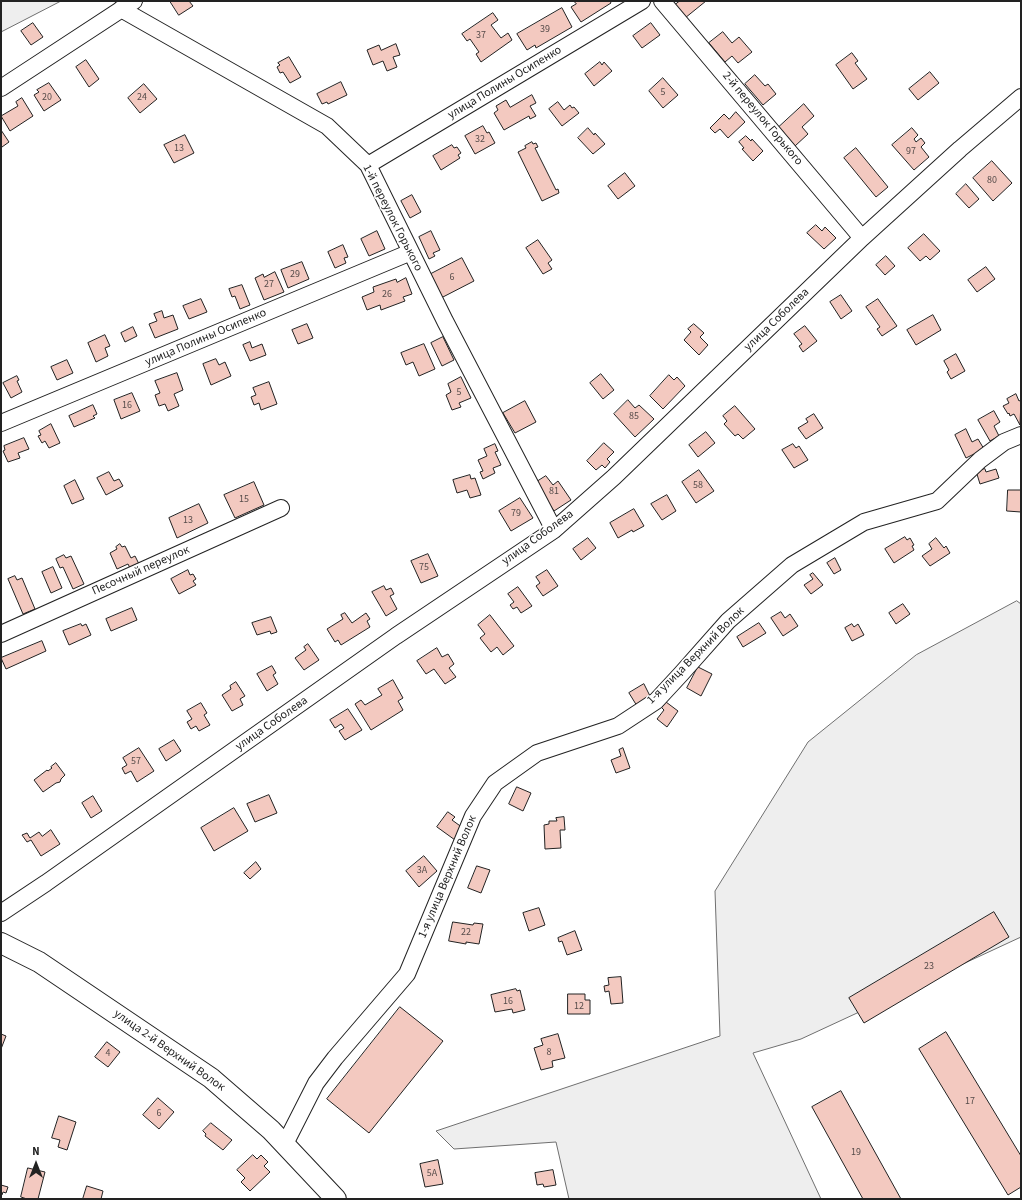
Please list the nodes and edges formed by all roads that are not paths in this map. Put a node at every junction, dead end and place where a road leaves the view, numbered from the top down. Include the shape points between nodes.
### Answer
1 (642, 1) edge
2 (662, 1) edge
3 (127, 5) edge
4 (1, 88) edge
5 (1021, 98) edge
6 (368, 165) junction
7 (862, 238) junction
8 (411, 252) junction
9 (1, 423) edge
10 (1021, 435) edge
11 (281, 508) dead end
12 (554, 530) junction
13 (1, 634) edge
14 (1, 913) edge
15 (1, 943) edge
16 (285, 1144) junction
17 (336, 1199) edge

1 - 6 street, улица Полины Осипенко
2 - 7 street, 2-й переулок Горького
3 - 4 street
3 - 6 street, 1-й переулок Горького via 327,126
5 - 7 street, улица Соболева via 960,149
6 - 8 street, 1-й переулок Горького
7 - 12 street, улица Соболева via 614,477
8 - 9 street, улица Полины Осипенко
8 - 12 street, 1-й переулок Горького
10 - 16 street, 1-я улица Верхний Волок via 1004,442 980,460 937,501 864,522 792,565 728,621 656,701 618,726 537,752 496,783 473,816 407,974 316,1082
11 - 13 street, Песочный переулок
12 - 14 street, улица Соболева via 396,636 46,884
15 - 16 main road, улица 2-й Верхний Волок via 39,962 212,1078
16 - 17 main road, улица 2-й Верхний Волок

